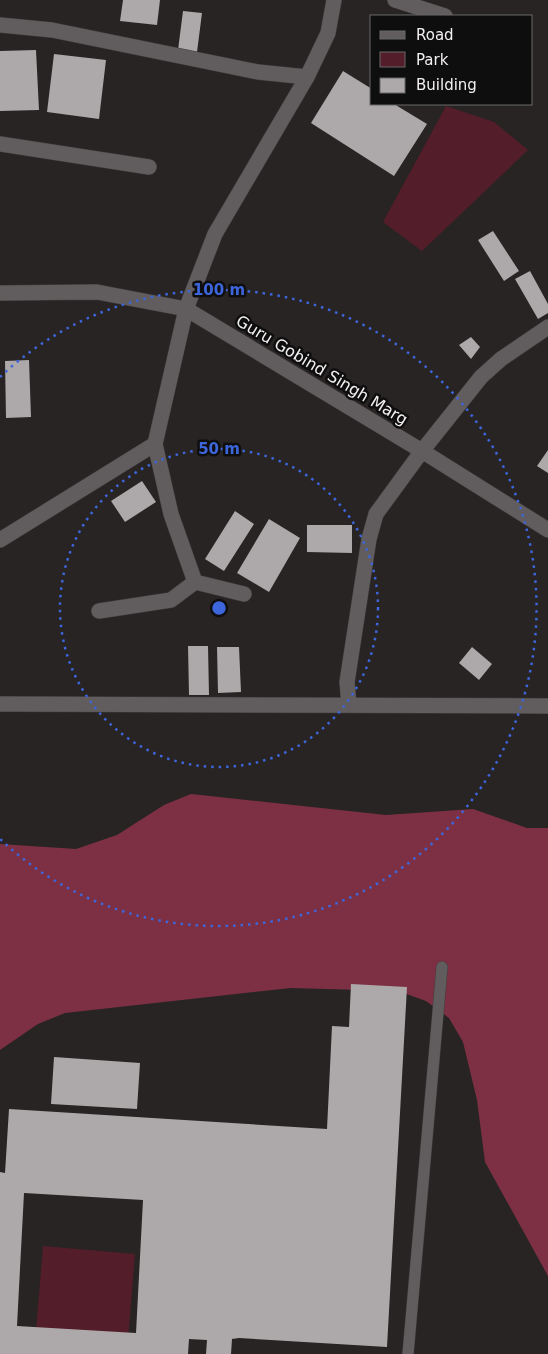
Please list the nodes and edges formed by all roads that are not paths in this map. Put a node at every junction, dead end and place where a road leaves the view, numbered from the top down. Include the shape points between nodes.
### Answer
1 (334, 0) edge
2 (395, 0) edge
3 (442, 15) edge
4 (0, 25) edge
5 (307, 77) junction
6 (0, 144) edge
7 (149, 167) dead end
8 (0, 293) edge
9 (186, 309) junction
10 (548, 328) edge
11 (155, 444) junction
12 (422, 451) junction
13 (548, 530) edge
14 (0, 540) edge
15 (195, 582) junction
16 (244, 594) dead end
17 (99, 611) dead end
18 (0, 704) edge
19 (349, 705) junction
20 (548, 706) edge
21 (442, 967) dead end
22 (408, 1354) edge

1 - 5 street via 328,33
2 - 3 street
4 - 5 street via 52,30 258,72
5 - 9 street via 215,234
6 - 7 street
8 - 9 street, Guru Gobind Singh Marg via 97,292
9 - 11 street
9 - 12 street, Guru Gobind Singh Marg
10 - 12 street via 502,358 481,377
11 - 14 street
11 - 15 street via 171,514
12 - 13 street, Guru Gobind Singh Marg
12 - 19 street via 373,522 347,682
15 - 16 street
15 - 17 street via 171,600
18 - 19 street
19 - 20 street
21 - 22 lane

